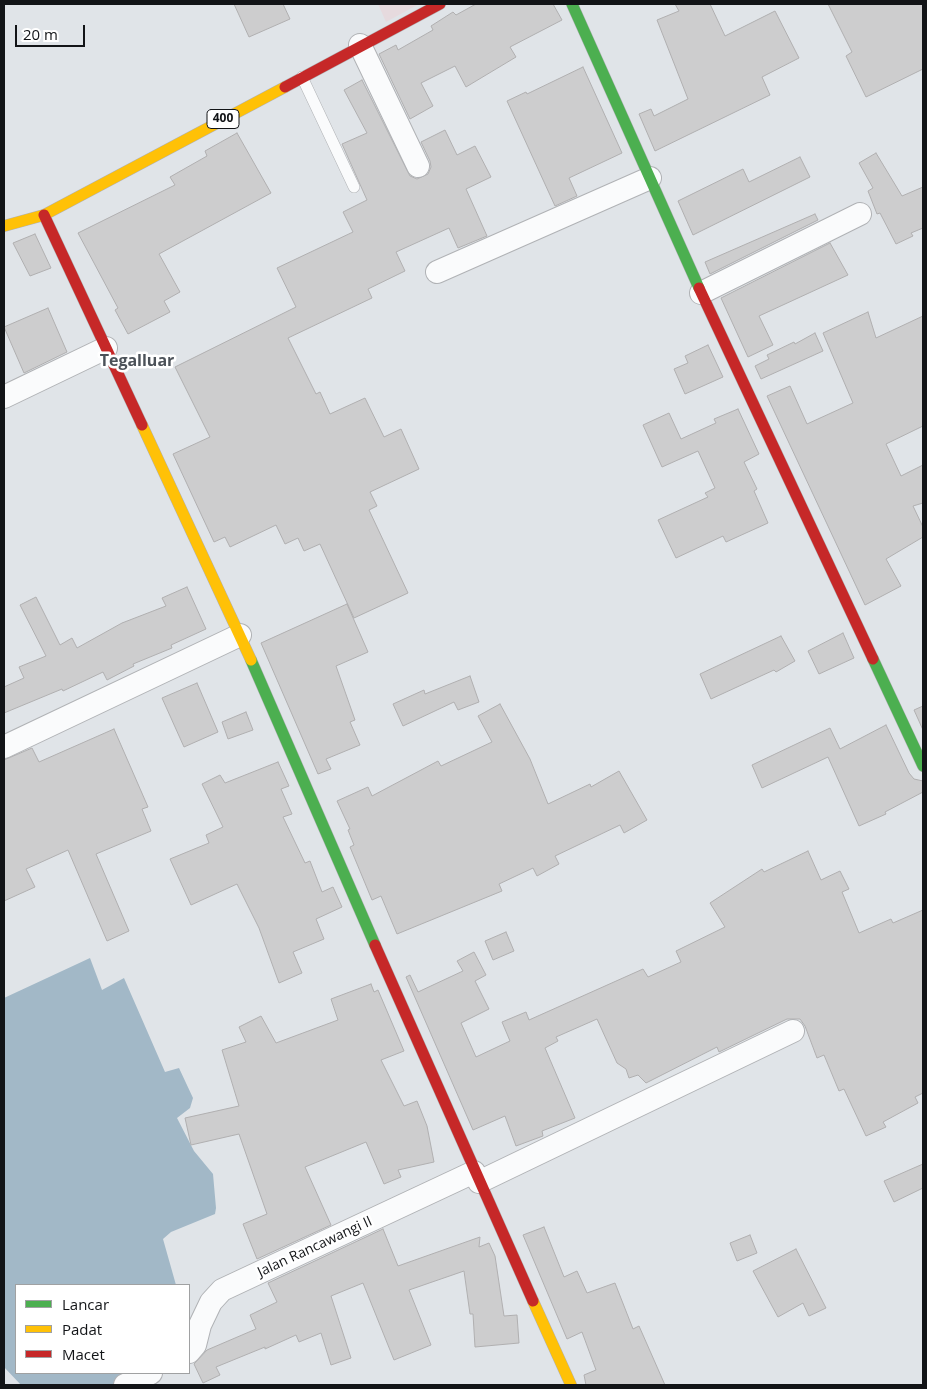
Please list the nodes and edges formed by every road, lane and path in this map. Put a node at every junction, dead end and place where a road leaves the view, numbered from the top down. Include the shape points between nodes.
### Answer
1 (440, 4) edge
2 (572, 4) edge
3 (360, 45) junction
4 (302, 77) junction
5 (418, 166) dead end
6 (650, 178) junction
7 (354, 187) dead end
8 (860, 214) dead end
9 (44, 215) junction
10 (4, 226) edge
11 (437, 272) dead end
12 (701, 293) junction
13 (106, 348) junction
14 (4, 396) edge
15 (240, 635) junction
16 (4, 747) edge
17 (923, 766) edge
18 (793, 1031) dead end
19 (476, 1177) junction
20 (190, 1351) edge
21 (149, 1374) edge
22 (125, 1385) edge
23 (571, 1385) edge

1 - 3 street, 400
2 - 6 street
3 - 4 street, 400
3 - 5 street
4 - 7 lane
4 - 9 street, 400
6 - 11 street
6 - 12 street
8 - 12 street
9 - 10 street, 400
9 - 13 street
12 - 17 street
13 - 14 street
13 - 15 street
15 - 16 street
15 - 19 street
18 - 19 street, Jalan Rancawangi II
19 - 20 street, Jalan Rancawangi II via 222,1290 211,1302
19 - 23 street
21 - 22 street

